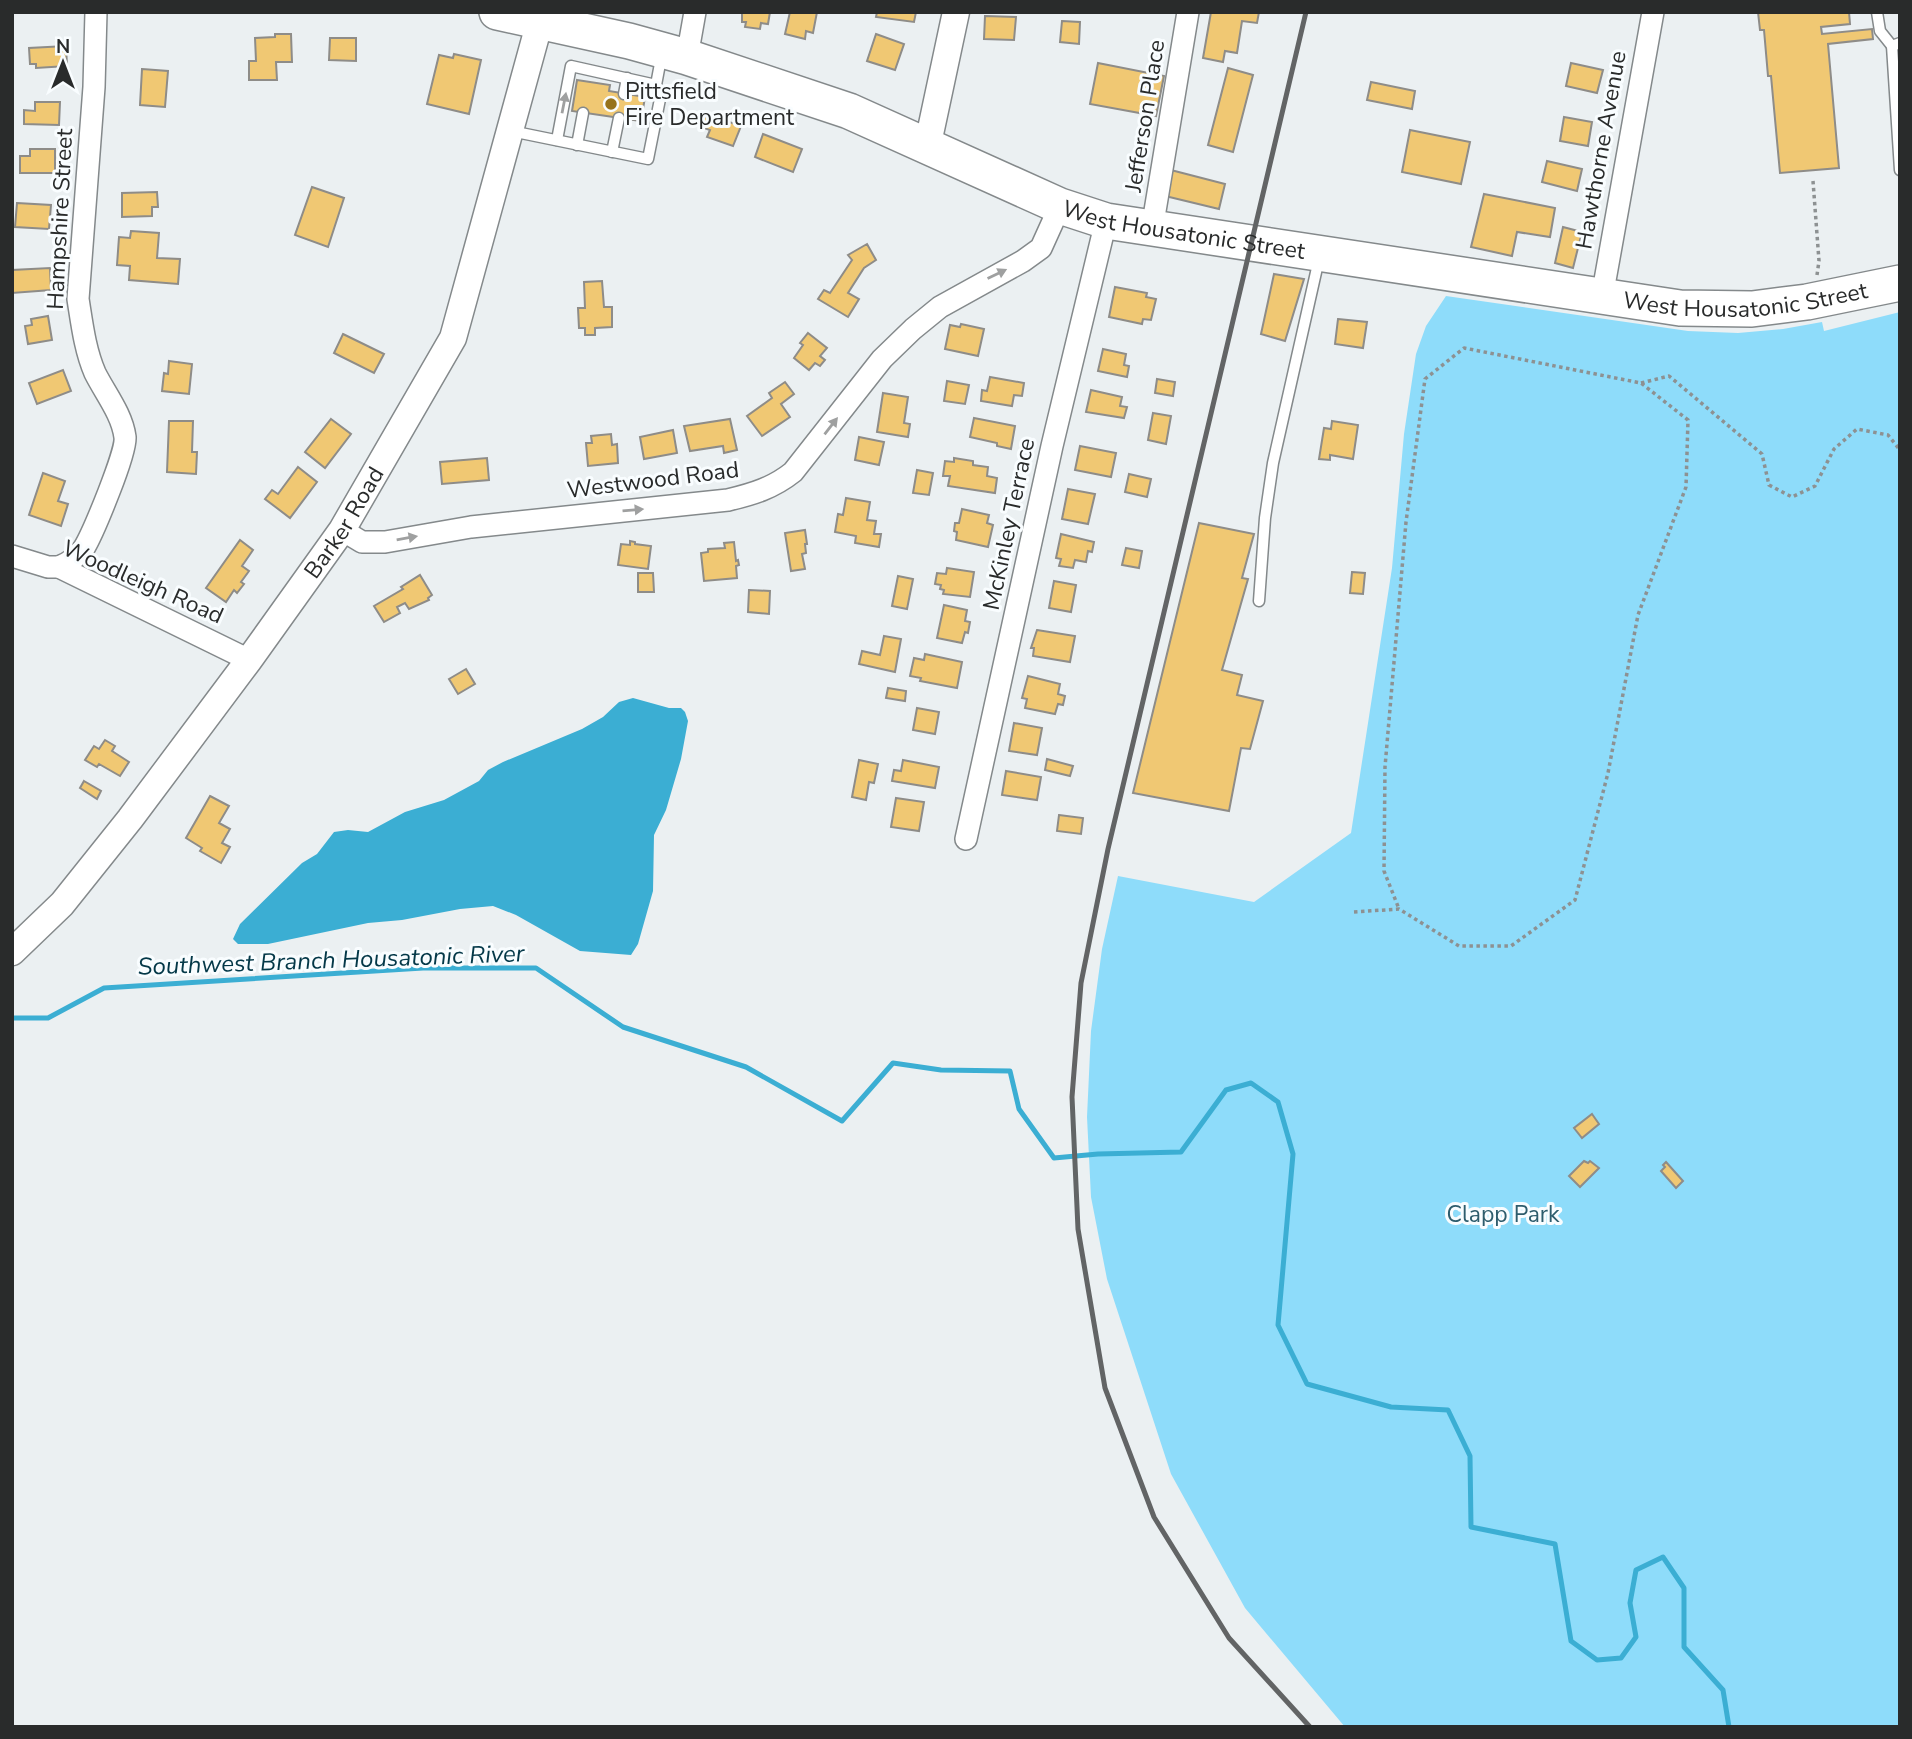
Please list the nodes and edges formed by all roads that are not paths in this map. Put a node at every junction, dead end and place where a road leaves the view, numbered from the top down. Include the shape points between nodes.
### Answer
1 (96, 12) edge
2 (497, 12) edge
3 (695, 12) edge
4 (956, 12) edge
5 (1188, 12) edge
6 (1653, 12) edge
7 (1877, 12) edge
8 (540, 21) junction
9 (1896, 45) edge
10 (675, 54) junction
11 (591, 70) junction
12 (627, 78) junction
13 (589, 82) dead end
14 (656, 85) junction
15 (624, 94) dead end
16 (583, 113) dead end
17 (619, 118) dead end
18 (511, 131) junction
19 (557, 141) junction
20 (577, 145) junction
21 (927, 148) junction
22 (612, 152) junction
23 (1900, 170) edge
24 (1060, 206) junction
25 (1106, 221) junction
26 (1153, 229) junction
27 (1321, 254) junction
28 (1900, 284) edge
29 (1602, 297) junction
30 (342, 530) junction
31 (12, 556) edge
32 (59, 567) junction
33 (1259, 601) dead end
34 (249, 660) junction
35 (966, 839) dead end
36 (12, 952) edge

1 - 32 street, Hampshire Street via 78,299 94,371 125,438 122,460 84,547 70,563
2 - 8 highway, West Housatonic Street
3 - 10 street
4 - 21 street
5 - 26 street, Jefferson Place
6 - 29 street, Hawthorne Avenue
7 - 9 lane via 1880,31
8 - 10 highway, West Housatonic Street
8 - 18 street, Barker Road
9 - 23 lane
10 - 14 lane
10 - 21 highway, West Housatonic Street via 849,111
11 - 12 lane
11 - 13 lane
19 -> 11 lane via 571,66
12 - 14 lane
12 - 15 lane
14 - 22 lane via 660,99 648,159
16 - 20 lane
17 - 22 lane
18 - 19 lane
18 - 30 street, Barker Road via 453,338
19 - 20 lane
20 - 22 lane
21 - 24 highway, West Housatonic Street
24 - 25 highway, West Housatonic Street
30 -> 24 street, Westwood Road via 362,542 385,542 471,527 728,500 777,484 793,472 882,359 913,328 1041,248
25 - 26 highway, West Housatonic Street
25 - 35 street, McKinley Terrace
26 - 27 highway, West Housatonic Street
27 - 29 highway, West Housatonic Street
27 - 33 lane via 1273,463
28 - 29 highway, West Housatonic Street via 1752,309 1680,308
30 - 34 street, Barker Road
31 - 32 street, Woodleigh Road
32 - 34 street, Woodleigh Road
34 - 36 street, Barker Road via 62,904

